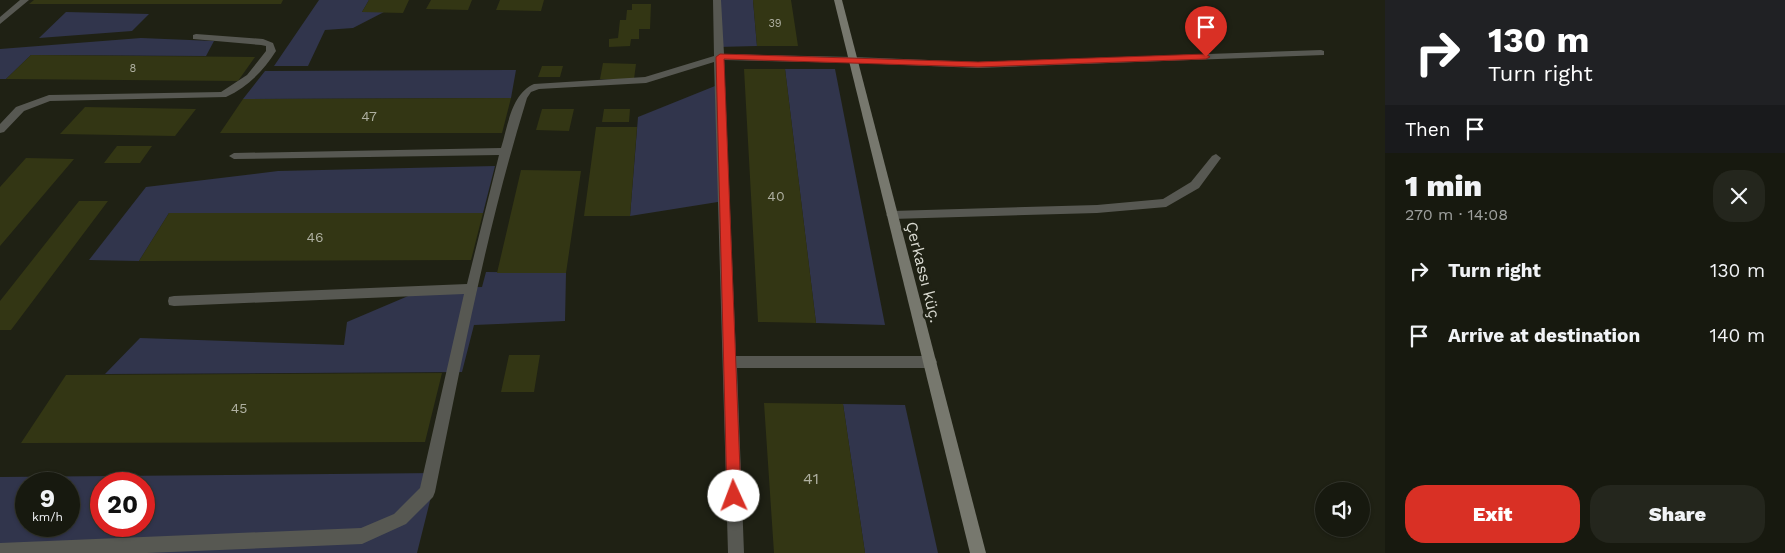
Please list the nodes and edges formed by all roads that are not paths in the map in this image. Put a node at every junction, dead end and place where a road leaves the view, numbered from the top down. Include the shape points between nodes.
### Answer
1 (25, 0) edge
2 (717, 0) edge
3 (838, 0) edge
4 (0, 21) edge
5 (196, 37) dead end
6 (1320, 53) dead end
7 (720, 57) junction
8 (854, 60) junction
9 (0, 130) edge
10 (505, 151) junction
11 (234, 156) dead end
12 (1216, 158) dead end
13 (892, 215) junction
14 (472, 289) junction
15 (174, 301) dead end
16 (730, 362) junction
17 (930, 362) junction
18 (0, 551) edge
19 (736, 553) edge
20 (978, 553) edge

1 - 4 street
2 - 7 street
3 - 8 street, Çerkassı küç.
5 - 9 street via 263,42 270,45 271,51 239,88 223,94 49,98 20,109
6 - 8 street via 978,64
7 - 8 street
7 - 10 street via 646,80 538,86 528,90 522,98
7 - 16 street
8 - 13 street, Çerkassı küç.
10 - 11 street
10 - 14 street
12 - 13 street via 1195,186 1166,203 1097,210
13 - 17 street, Çerkassı küç.
14 - 15 street
14 - 18 street via 427,492 400,519 362,536
16 - 17 street
16 - 19 street
17 - 20 street, Çerkassı küç.

